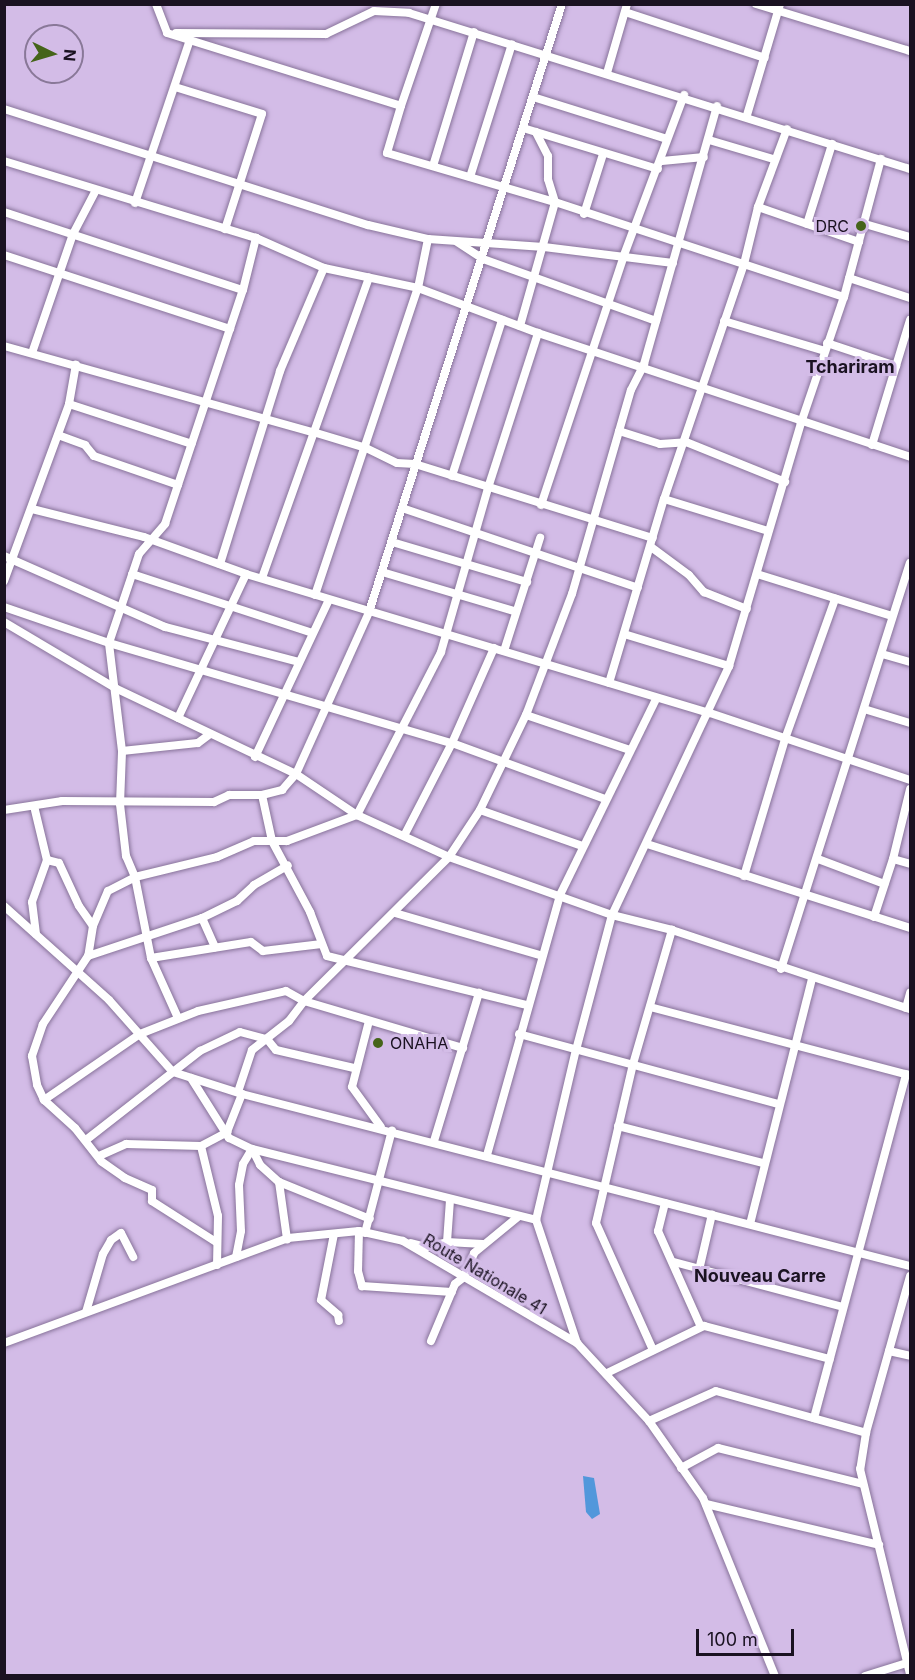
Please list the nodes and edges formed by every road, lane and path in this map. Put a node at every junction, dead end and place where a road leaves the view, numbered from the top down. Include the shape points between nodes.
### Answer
1 (156, 4) edge
2 (436, 4) edge
3 (562, 4) edge
4 (756, 4) edge
5 (626, 8) edge
6 (779, 8) edge
7 (429, 17) junction
8 (474, 32) junction
9 (167, 33) junction
10 (190, 40) junction
11 (512, 44) junction
12 (910, 51) edge
13 (548, 55) junction
14 (765, 58) junction
15 (607, 74) junction
16 (174, 87) junction
17 (684, 95) junction
18 (533, 97) junction
19 (717, 105) junction
20 (401, 106) junction
21 (4, 109) edge
22 (747, 115) junction
23 (523, 128) junction
24 (787, 129) junction
25 (536, 132) junction
26 (667, 139) junction
27 (709, 140) junction
28 (832, 144) junction
29 (603, 154) junction
30 (151, 156) junction
31 (705, 158) junction
32 (773, 159) junction
33 (881, 159) junction
34 (4, 161) edge
35 (662, 161) junction
36 (433, 166) junction
37 (658, 169) junction
38 (910, 169) edge
39 (470, 177) junction
40 (239, 184) junction
41 (503, 187) junction
42 (95, 192) junction
43 (555, 202) junction
44 (135, 203) junction
45 (758, 207) junction
46 (4, 212) edge
47 (584, 214) junction
48 (807, 224) junction
49 (865, 224) junction
50 (225, 229) junction
51 (634, 231) junction
52 (73, 234) junction
53 (910, 237) edge
54 (256, 238) junction
55 (428, 238) junction
56 (456, 242) junction
57 (487, 242) junction
58 (859, 242) junction
59 (679, 245) junction
60 (544, 247) junction
61 (4, 255) edge
62 (624, 255) junction
63 (483, 259) junction
64 (673, 263) junction
65 (744, 264) junction
66 (324, 268) junction
67 (59, 273) junction
68 (369, 277) junction
69 (534, 278) junction
70 (849, 278) junction
71 (418, 288) junction
72 (243, 290) junction
73 (844, 297) junction
74 (910, 297) edge
75 (609, 305) junction
76 (468, 307) junction
77 (502, 320) junction
78 (910, 320) edge
79 (656, 321) junction
80 (724, 321) junction
81 (520, 326) junction
82 (230, 329) junction
83 (538, 333) junction
84 (4, 346) edge
85 (826, 347) junction
86 (593, 352) junction
87 (32, 353) junction
88 (76, 365) junction
89 (896, 366) junction
90 (642, 368) junction
91 (704, 388) junction
92 (204, 403) junction
93 (69, 404) junction
94 (267, 418) junction
95 (801, 423) junction
96 (619, 431) junction
97 (313, 432) junction
98 (58, 435) junction
99 (686, 442) junction
100 (192, 444) junction
101 (872, 445) junction
102 (366, 447) junction
103 (910, 457) edge
104 (415, 464) junction
105 (452, 476) junction
106 (785, 482) junction
107 (178, 485) junction
108 (488, 488) junction
109 (664, 500) junction
110 (541, 505) junction
111 (402, 508) junction
112 (32, 509) junction
113 (594, 522) junction
114 (475, 531) junction
115 (768, 531) junction
116 (540, 538) dead end
117 (654, 538) junction
118 (152, 540) junction
119 (392, 542) junction
120 (651, 547) junction
121 (535, 551) junction
122 (4, 556) edge
123 (13, 559) junction
124 (910, 563) edge
125 (220, 564) junction
126 (466, 564) junction
127 (580, 566) junction
128 (382, 572) junction
129 (132, 574) junction
130 (246, 574) junction
131 (757, 574) junction
132 (262, 578) junction
133 (908, 580) edge
134 (4, 581) edge
135 (527, 582) junction
136 (638, 588) junction
137 (457, 594) junction
138 (315, 595) junction
139 (835, 599) junction
140 (329, 600) junction
141 (4, 607) edge
142 (121, 607) junction
143 (230, 609) junction
144 (747, 609) junction
145 (369, 612) junction
146 (514, 612) junction
147 (892, 616) junction
148 (4, 622) edge
149 (313, 633) junction
150 (445, 634) junction
151 (624, 634) junction
152 (215, 639) junction
153 (110, 643) junction
154 (494, 648) junction
155 (504, 651) junction
156 (882, 654) junction
157 (299, 662) junction
158 (910, 662) edge
159 (547, 664) junction
160 (729, 666) junction
161 (200, 669) junction
162 (609, 683) junction
163 (115, 688) junction
164 (283, 693) junction
165 (656, 699) junction
166 (328, 705) junction
167 (864, 709) junction
168 (710, 713) junction
169 (526, 715) junction
170 (178, 718) junction
171 (910, 723) edge
172 (404, 730) junction
173 (210, 735) junction
174 (785, 739) junction
175 (452, 743) junction
176 (630, 750) junction
177 (122, 752) junction
178 (255, 757) junction
179 (848, 761) junction
180 (502, 764) junction
181 (296, 774) junction
182 (910, 780) edge
183 (910, 789) edge
184 (262, 795) junction
185 (605, 799) junction
186 (120, 804) junction
187 (34, 806) junction
188 (4, 810) edge
189 (480, 810) junction
190 (357, 815) junction
191 (405, 834) junction
192 (272, 841) junction
193 (647, 844) junction
194 (582, 846) junction
195 (449, 857) junction
196 (818, 859) junction
197 (894, 859) junction
198 (47, 860) junction
199 (910, 864) edge
200 (288, 865) junction
201 (744, 876) junction
202 (135, 877) junction
203 (884, 884) junction
204 (807, 892) junction
205 (560, 895) junction
206 (4, 906) edge
207 (395, 914) junction
208 (612, 915) junction
209 (874, 917) junction
210 (202, 918) junction
211 (93, 926) junction
212 (910, 928) edge
213 (672, 930) junction
214 (148, 933) junction
215 (36, 934) junction
216 (322, 944) junction
217 (215, 947) junction
218 (540, 955) junction
219 (88, 956) junction
220 (151, 958) junction
221 (346, 960) junction
222 (78, 969) junction
223 (780, 969) junction
224 (812, 980) junction
225 (478, 993) junction
226 (910, 993) edge
227 (304, 1001) junction
228 (527, 1005) junction
229 (650, 1007) junction
230 (908, 1008) edge
231 (178, 1018) junction
232 (369, 1021) junction
233 (140, 1034) junction
234 (519, 1034) junction
235 (267, 1039) junction
236 (795, 1043) junction
237 (463, 1048) junction
238 (576, 1050) junction
239 (633, 1064) junction
240 (354, 1068) junction
241 (173, 1072) junction
242 (908, 1074) edge
243 (190, 1078) junction
244 (240, 1093) junction
245 (44, 1100) junction
246 (779, 1104) junction
247 (618, 1126) junction
248 (381, 1127) junction
249 (392, 1130) junction
250 (226, 1132) junction
251 (86, 1140) junction
252 (434, 1141) junction
253 (201, 1146) junction
254 (252, 1149) junction
255 (488, 1155) junction
256 (99, 1156) junction
257 (763, 1163) junction
258 (546, 1170) junction
259 (279, 1182) junction
260 (380, 1183) junction
261 (603, 1185) junction
262 (450, 1200) junction
263 (665, 1203) junction
264 (712, 1214) junction
265 (519, 1216) junction
266 (370, 1219) junction
267 (536, 1220) junction
268 (750, 1224) junction
269 (362, 1232) junction
270 (334, 1234) junction
271 (287, 1239) junction
272 (216, 1242) junction
273 (404, 1242) junction
274 (447, 1242) junction
275 (483, 1244) junction
276 (858, 1253) junction
277 (133, 1257) dead end
278 (236, 1257) junction
279 (674, 1262) junction
280 (217, 1265) junction
281 (910, 1266) edge
282 (699, 1270) junction
283 (910, 1276) edge
284 (464, 1277) junction
285 (452, 1292) junction
286 (843, 1307) junction
287 (86, 1312) junction
288 (339, 1321) dead end
289 (701, 1327) junction
290 (431, 1341) dead end
291 (4, 1343) edge
292 (577, 1343) junction
293 (653, 1350) junction
294 (889, 1351) junction
295 (910, 1356) edge
296 (830, 1359) junction
297 (607, 1373) junction
298 (814, 1418) junction
299 (649, 1421) junction
300 (866, 1433) junction
301 (681, 1468) junction
302 (863, 1485) junction
303 (706, 1504) junction
304 (879, 1545) junction
305 (909, 1662) edge
306 (910, 1674) edge
307 (775, 1676) edge
308 (865, 1676) edge

1 - 9 street
2 - 7 street
3 - 13 street
4 - 6 street
5 - 14 street
5 - 15 street
6 - 12 street
6 - 14 street
7 - 8 street
7 - 9 street via 374,11 326,34
7 - 20 street
8 - 11 street
8 - 36 street
9 - 10 street
10 - 16 street
10 - 20 street
11 - 13 street
11 - 39 street
13 - 15 street
13 - 18 street
14 - 22 street
15 - 17 street
16 - 30 street
16 - 40 street via 262,114
17 - 19 street
17 - 26 street
18 - 23 street
18 - 26 street
19 - 22 street
19 - 27 street
20 - 36 street via 387,153
21 - 30 street
22 - 24 street
23 - 25 street
23 - 41 street
24 - 28 street
24 - 32 street
25 - 29 street
25 - 43 street via 548,156 548,179
26 - 35 street
27 - 31 street
27 - 32 street
28 - 33 street
28 - 48 street
29 - 37 street
29 - 47 street
30 - 40 street
30 - 44 street
31 - 35 street
31 - 59 street
32 - 45 street
33 - 38 street
33 - 49 street
34 - 42 street
35 - 37 street
36 - 39 street
37 - 51 street
39 - 41 street
40 - 50 street
40 - 55 street via 368,225
41 - 43 street
41 - 57 street
42 - 44 street
42 - 52 street
43 - 47 street
43 - 60 street
44 - 50 street
45 - 48 street
45 - 65 street
46 - 52 street
47 - 51 street
48 - 58 street
49 - 53 street
49 - 58 street
50 - 54 street
51 - 59 street
51 - 62 street
52 - 67 street
52 - 72 street
54 - 66 street
54 - 72 street
55 - 56 street
55 - 71 street
56 - 57 street
56 - 63 street
57 - 60 street
57 - 63 street
58 - 70 street
59 - 64 street
59 - 65 street
60 - 62 street
60 - 69 street
61 - 67 street
62 - 64 street
62 - 75 street
63 - 69 street
63 - 76 street
64 - 79 street
65 - 73 street
65 - 80 street
66 - 68 street
66 - 94 street via 280,371
67 - 82 street
67 - 87 street
68 - 71 street
68 - 97 street
69 - 75 street
69 - 81 street
70 - 73 street
70 - 74 street
71 - 76 street
71 - 102 street
72 - 82 street
73 - 85 street
75 - 79 street
75 - 86 street
76 - 77 street
76 - 104 street
77 - 81 street
77 - 105 street
78 - 89 street
79 - 90 street
80 - 85 street
80 - 91 street
81 - 83 street
82 - 92 street
83 - 86 street
83 - 108 street
84 - 87 street
85 - 89 street
85 - 95 street
86 - 90 street
86 - 110 street
87 - 88 street
88 - 92 street
88 - 93 street
89 - 101 street
90 - 91 street
90 - 96 street
91 - 95 street
91 - 99 street
92 - 94 street
92 - 100 street
93 - 98 street
93 - 100 street
94 - 97 street
94 - 125 street
95 - 101 street
95 - 106 street
96 - 99 street via 660,444
96 - 113 street
97 - 102 street
97 - 132 street
98 - 107 street via 85,445 94,456
98 - 112 street
99 - 106 street
99 - 109 street
100 - 107 street
101 - 103 street
102 - 104 street via 397,463
102 - 138 street
104 - 105 street
104 - 111 street
105 - 108 street
106 - 115 street
107 - 118 street via 165,524
108 - 110 street
108 - 114 street
109 - 115 street
109 - 117 street
110 - 113 street
111 - 114 street
111 - 119 street
112 - 118 street
112 - 123 street
113 - 117 street
113 - 127 street
114 - 121 street
114 - 126 street
115 - 131 street
116 - 121 street
117 - 120 street
118 - 125 street
118 - 129 street via 139,554
119 - 126 street
119 - 128 street
120 - 136 street
120 - 144 street via 689,575 704,592
121 - 127 street
121 - 135 street
122 - 123 street
123 - 134 street
123 - 142 street
124 - 133 street
125 - 130 street
126 - 135 street
126 - 137 street
127 - 136 street
127 - 159 street
128 - 137 street
128 - 145 street
129 - 142 street
129 - 143 street
130 - 132 street
130 - 143 street
131 - 139 street
131 - 144 street
132 - 138 street
133 - 147 street
135 - 146 street
136 - 151 street
137 - 146 street
137 - 150 street
138 - 140 street
139 - 147 street
139 - 174 street
140 - 145 street
140 - 149 street
141 - 153 street
142 - 152 street via 165,627
142 - 153 street
143 - 149 street
143 - 152 street
144 - 160 street
145 - 150 street
145 - 166 street
146 - 155 street
147 - 156 street
148 - 163 street
149 - 157 street
150 - 154 street
150 - 172 street
151 - 160 street
151 - 162 street
152 - 157 street
152 - 161 street
153 - 161 street
153 - 163 street
154 - 155 street
154 - 175 street
155 - 159 street
156 - 158 street
156 - 167 street
157 - 164 street
159 - 162 street
159 - 169 street
160 - 168 street
161 - 164 street
161 - 170 street
162 - 165 street
163 - 170 street
163 - 177 street
164 - 166 street
164 - 178 street
165 - 168 street
165 - 176 street
166 - 172 street
166 - 181 street
167 - 171 street
167 - 179 street
168 - 174 street
168 - 193 street
169 - 176 street
169 - 180 street
170 - 173 street
172 - 175 street
172 - 190 street
173 - 177 street via 198,743
173 - 178 street
174 - 179 street
174 - 201 street
175 - 180 street
175 - 191 street
176 - 185 street
177 - 186 street
178 - 181 street
179 - 182 street
179 - 196 street
180 - 185 street
180 - 189 street
181 - 184 street via 282,790
181 - 190 street
183 - 197 street
184 - 186 street via 229,795 214,802 180,805
184 - 192 street
185 - 194 street
186 - 187 street via 62,801
186 - 202 street via 126,856
187 - 188 street
187 - 198 street
189 - 194 street
189 - 195 street
190 - 191 street
190 - 192 street via 287,841
191 - 195 street
192 - 200 street
192 - 202 street via 254,841 216,857
193 - 201 street
193 - 208 street
194 - 205 street
195 - 205 street
195 - 207 street
196 - 203 street
196 - 204 street
197 - 199 street
197 - 203 street
198 - 211 street via 59,863
198 - 215 street via 32,902
200 - 210 street via 254,885 237,901
200 - 216 street
201 - 204 street
202 - 211 street via 108,891
202 - 214 street
203 - 209 street
204 - 209 street
204 - 223 street
205 - 208 street
205 - 218 street
206 - 215 street
207 - 218 street
207 - 221 street
208 - 213 street
208 - 238 street
209 - 212 street
210 - 214 street
210 - 217 street
211 - 219 street
213 - 223 street
213 - 229 street
214 - 219 street
214 - 220 street
215 - 222 street
216 - 217 street via 263,951 251,942
216 - 221 street via 327,956
217 - 220 street
218 - 228 street
219 - 222 street
220 - 231 street
221 - 225 street
221 - 227 street
222 - 233 street
222 - 245 street via 70,988 44,1024 32,1056
223 - 224 street
224 - 230 street
224 - 236 street
225 - 228 street
225 - 237 street
226 - 230 street
227 - 231 street via 286,991
227 - 232 street
227 - 235 street via 289,1021
228 - 234 street
229 - 236 street
229 - 239 street
231 - 233 street
232 - 237 street
232 - 240 street
233 - 241 street
233 - 245 street
234 - 238 street
234 - 255 street
235 - 240 street via 276,1050
235 - 241 street via 240,1032 200,1051
235 - 244 street via 252,1050
236 - 242 street
236 - 246 street
237 - 252 street
238 - 239 street
238 - 258 street
239 - 246 street
239 - 247 street
240 - 248 street via 352,1087
241 - 243 street
241 - 251 street
242 - 276 street
243 - 244 street
243 - 250 street
244 - 248 street
244 - 250 street
245 - 251 street
246 - 257 street
247 - 257 street
247 - 261 street
248 - 249 street
249 - 252 street
249 - 260 street
250 - 253 street
250 - 254 street via 229,1138
251 - 256 street
252 - 255 street
253 - 256 street via 126,1144
253 - 272 street via 218,1216
254 - 259 street via 260,1165
254 - 260 street
254 - 278 street via 243,1164 239,1185 241,1231
255 - 258 street
256 - 272 street via 125,1179 152,1190 152,1201
257 - 268 street
258 - 261 street
258 - 267 street
259 - 266 street
259 - 271 street
260 - 262 street
260 - 266 street
261 - 263 street
261 - 293 street via 596,1223
262 - 265 street
262 - 274 street
263 - 264 street
263 - 279 street via 658,1231
264 - 268 street
264 - 282 street
265 - 267 street
265 - 275 street
266 - 269 street
267 - 292 street
268 - 276 street
269 - 270 street, Route Nationale 41
269 - 273 street, Route Nationale 41
269 - 285 street via 358,1271 362,1286
270 - 271 street, Route Nationale 41
270 - 288 street via 321,1300 338,1314
271 - 278 street, Route Nationale 41
272 - 280 street
273 - 274 street via 426,1247
273 - 284 street, Route Nationale 41
274 - 275 street
275 - 284 street
276 - 281 street
276 - 286 street
277 - 287 street via 121,1233 111,1240 99,1263
278 - 280 street, Route Nationale 41
279 - 282 street
279 - 289 street
280 - 287 street, Route Nationale 41
282 - 286 street
283 - 294 street
284 - 285 street
284 - 292 street, Route Nationale 41
285 - 290 street
286 - 296 street
287 - 291 street, Route Nationale 41
289 - 293 street
289 - 296 street
292 - 297 street, Route Nationale 41
293 - 297 street
294 - 295 street
294 - 300 street
296 - 298 street
297 - 299 street, Route Nationale 41
298 - 299 street via 716,1391
298 - 300 street
299 - 301 street, Route Nationale 41
300 - 302 street via 860,1469
301 - 302 street via 718,1449
301 - 303 street, Route Nationale 41
302 - 304 street
303 - 304 street
303 - 307 street, Route Nationale 41
304 - 305 street
305 - 306 street
305 - 308 street

